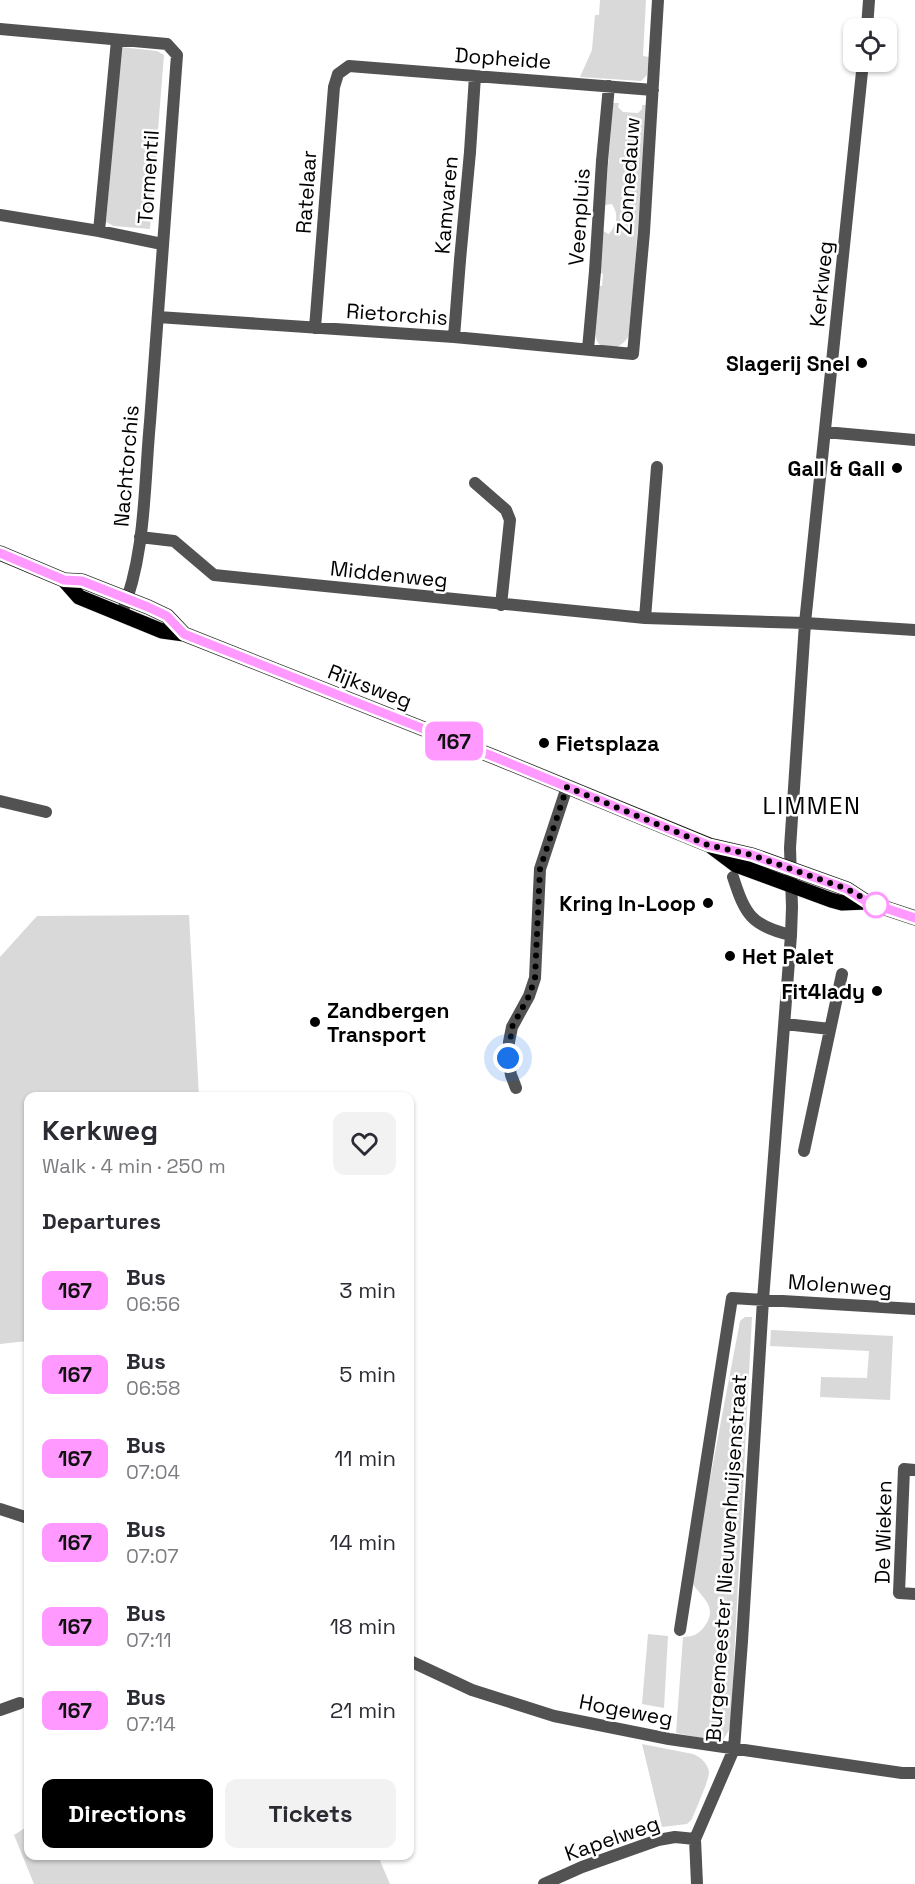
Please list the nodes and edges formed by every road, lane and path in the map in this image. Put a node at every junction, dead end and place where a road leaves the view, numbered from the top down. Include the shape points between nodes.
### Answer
1 (658, 0) edge
2 (870, 0) edge
3 (868, 18) edge
4 (0, 29) edge
5 (117, 40) junction
6 (350, 66) joint
7 (862, 72) edge
8 (475, 76) junction
9 (609, 86) junction
10 (653, 90) junction
11 (0, 215) edge
12 (99, 231) junction
13 (162, 244) junction
14 (158, 317) junction
15 (315, 328) junction
16 (454, 337) junction
17 (588, 349) junction
18 (633, 354) joint
19 (825, 432) junction
20 (915, 440) edge
21 (657, 467) dead end
22 (475, 483) dead end
23 (140, 537) junction
24 (0, 553) edge
25 (64, 580) junction
26 (127, 599) junction
27 (501, 605) junction
28 (121, 615) junction
29 (645, 618) junction
30 (805, 623) junction
31 (915, 630) edge
32 (184, 634) junction
33 (567, 787) junction
34 (0, 801) edge
35 (46, 812) dead end
36 (708, 845) junction
37 (791, 869) junction
38 (733, 877) dead end
39 (792, 885) junction
40 (867, 902) junction
41 (915, 918) edge
42 (791, 935) junction
43 (842, 974) dead end
44 (785, 1024) junction
45 (830, 1029) junction
46 (516, 1088) dead end
47 (804, 1150) dead end
48 (763, 1300) junction
49 (915, 1309) edge
50 (915, 1470) edge
51 (0, 1509) edge
52 (24, 1517) edge
53 (915, 1594) edge
54 (680, 1630) dead end
55 (414, 1662) edge
56 (20, 1702) dead end
57 (0, 1710) edge
58 (734, 1749) junction
59 (915, 1773) edge
60 (695, 1839) junction
61 (544, 1884) edge
62 (697, 1884) edge

1 - 10 street, Zonnedauw
2 - 3 street
4 - 5 street
5 - 12 street, Tormentil
5 - 13 street, Tormentil via 167,44 177,55
6 - 8 street, Dopheide
6 - 15 street, Ratelaar via 338,74 334,87
7 - 19 street, Kerkweg
8 - 9 street, Dopheide
8 - 16 street, Kamvaren
9 - 10 street, Dopheide
9 - 17 street, Veenpluis
10 - 18 street, Zonnedauw
11 - 12 street
12 - 13 street
13 - 14 street, Tormentil
14 - 15 street, Rietorchis
14 - 23 street, Nachtorchis
15 - 16 street, Rietorchis
16 - 17 street, Rietorchis
17 - 18 street, Rietorchis
19 - 20 street
19 - 30 street, Kerkweg
21 - 29 street
22 - 27 street via 506,510 510,520
23 - 26 street, Nachtorchis
23 - 27 street, Middenweg via 174,541 214,575
24 - 25 main road, Rijksweg
25 - 26 main road, Rijksweg via 82,581
25 - 28 main road, Rijksweg via 79,597
26 - 28 street, Nachtorchis
26 - 32 main road, Rijksweg via 167,616
27 - 29 street, Middenweg
28 - 32 main road, Rijksweg via 162,632
29 - 30 street, Middenweg
30 - 31 street, Middenweg
30 - 37 street, Kerkweg
32 - 33 main road, Rijksweg
33 - 36 main road, Rijksweg
33 - 46 street via 540,869 535,978 509,1042 508,1058
34 - 35 street
36 - 37 main road, Rijksweg
36 - 39 main road, Rijksweg via 736,865
37 - 39 street, Kerkweg
37 - 40 main road, Rijksweg via 847,889
38 - 42 street via 747,913 777,932
39 - 40 main road, Rijksweg via 842,903
39 - 42 street, Burgemeester Nieuwenhuijsenstraat
40 - 41 main road, Rijksweg
42 - 44 street, Burgemeester Nieuwenhuijsenstraat
43 - 45 street
44 - 45 street
44 - 48 street, Burgemeester Nieuwenhuijsenstraat
45 - 47 street
48 - 49 street, Molenweg
48 - 54 street, Burgemeester Nieuwenhuijsenstraat via 732,1298
48 - 58 street, Burgemeester Nieuwenhuijsenstraat
50 - 53 street, De Wieken via 904,1469 898,1593
51 - 52 street
55 - 58 street, Hogeweg via 472,1690 554,1716
56 - 57 street
58 - 59 street, Hogeweg
58 - 60 street, Burgemeester Nieuwenhuijsenstraat
60 - 61 street, Kapelweg via 658,1840
60 - 62 street, Burgemeester Nieuwenhuijsenstraat

